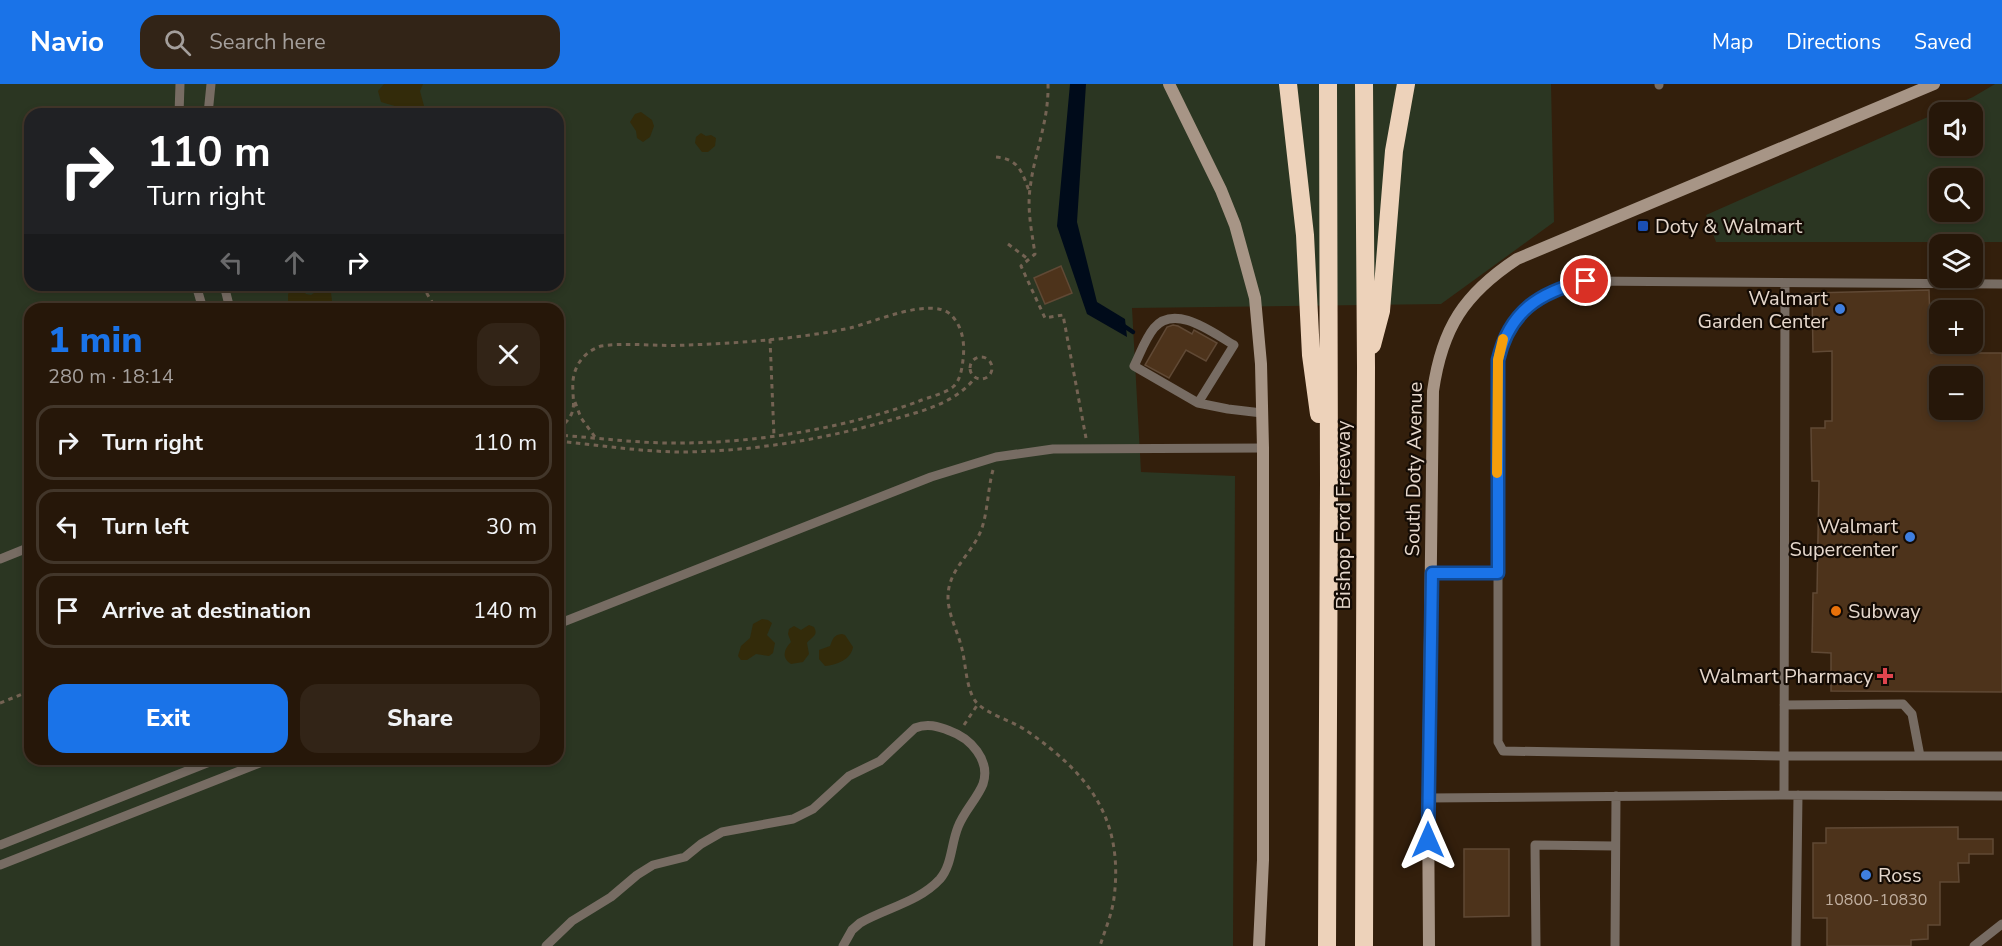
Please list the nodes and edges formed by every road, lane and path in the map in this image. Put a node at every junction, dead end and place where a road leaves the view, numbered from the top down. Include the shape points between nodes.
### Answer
1 (180, 84) edge
2 (211, 84) edge
3 (1048, 84) edge
4 (1169, 84) edge
5 (1288, 84) edge
6 (1328, 84) edge
7 (1365, 84) edge
8 (1406, 84) edge
9 (1934, 84) edge
10 (179, 108) edge
11 (209, 108) edge
12 (996, 157) dead end
13 (1029, 191) junction
14 (1008, 244) dead end
15 (1029, 259) junction
16 (1785, 283) junction
17 (2002, 284) edge
18 (770, 339) junction
19 (1366, 367) junction
20 (975, 378) junction
21 (574, 400) junction
22 (1198, 403) junction
23 (1262, 413) junction
24 (564, 422) edge
25 (564, 435) edge
26 (595, 437) junction
27 (774, 437) junction
28 (564, 442) edge
29 (1263, 448) junction
30 (1088, 449) junction
31 (996, 457) junction
32 (1329, 484) junction
33 (24, 549) edge
34 (0, 559) edge
35 (1432, 573) junction
36 (1498, 573) junction
37 (564, 622) edge
38 (24, 693) edge
39 (0, 703) edge
40 (978, 704) junction
41 (1784, 705) junction
42 (959, 734) junction
43 (1784, 756) junction
44 (1920, 756) junction
45 (2002, 756) edge
46 (202, 765) edge
47 (255, 765) edge
48 (1784, 795) junction
49 (1798, 795) junction
50 (1616, 796) junction
51 (2002, 796) edge
52 (1428, 798) junction
53 (0, 845) edge
54 (1616, 846) junction
55 (0, 865) edge
56 (2002, 924) edge
57 (546, 946) edge
58 (843, 946) edge
59 (1100, 946) edge
60 (1259, 946) edge
61 (1327, 946) edge
62 (1364, 946) edge
63 (1429, 946) edge
64 (1536, 946) edge
65 (1615, 946) edge
66 (1796, 946) edge
67 (1974, 946) edge

1 - 10 lane
2 - 11 lane
3 - 13 path via 1047,107
4 - 23 street via 1221,190 1247,264 1255,298
5 - 32 highway via 1305,235 1311,355
6 - 32 highway, Bishop Ford Freeway
7 - 19 highway, Bishop Ford Freeway
8 - 19 highway via 1394,151 1381,311
9 - 35 street, South Doty Avenue via 1539,249 1483,285 1459,314 1436,368
12 - 13 path via 1006,158 1017,166
13 - 15 path via 1035,254
14 - 15 path
15 - 30 path via 1021,266 1045,318 1064,315
16 - 17 lane
16 - 36 lane via 1586,281 1544,296 1516,317 1502,340 1498,360
16 - 41 lane
18 - 21 path via 601,346 589,351 577,366
18 - 27 path
18 - 27 path via 835,331 933,308 945,310 953,318 964,343 960,376 944,392 873,416
19 - 62 highway, Bishop Ford Freeway
20 - 20 path via 989,377 993,369 989,360 980,357 972,362 970,372
20 - 28 path via 955,398 936,406 856,430 774,446 675,452
21 - 24 path via 571,414
21 - 26 path
22 - 22 lane via 1134,366 1154,327 1168,320 1179,318 1195,323 1234,345
22 - 23 lane
23 - 29 street
25 - 26 path
26 - 27 path via 682,443
29 - 30 lane
29 - 60 street via 1263,860
30 - 31 lane via 1028,451
31 - 37 lane via 931,477
31 - 40 path via 980,535 953,573 948,594 971,692
32 - 61 highway, Bishop Ford Freeway
33 - 34 lane
35 - 36 lane
35 - 52 street, South Doty Avenue
36 - 43 lane via 1498,742 1503,751
38 - 39 path
40 - 42 path
40 - 59 path via 1018,725 1053,750 1087,784 1105,811 1114,849 1115,882 1114,900
41 - 43 lane
41 - 44 lane via 1903,704 1912,714
42 - 57 lane via 930,725 915,728 880,761 849,776 813,809 793,819 722,832 685,857 653,865 578,917
42 - 58 lane via 980,756 984,774 960,822 945,871 921,895 860,922
43 - 44 lane
43 - 48 lane
44 - 45 lane
46 - 53 lane
47 - 55 lane
48 - 49 lane
48 - 50 lane
49 - 51 lane
49 - 66 lane
50 - 52 lane
50 - 54 lane
52 - 63 street, South Doty Avenue
54 - 64 lane via 1535,845
54 - 65 lane
56 - 67 lane

